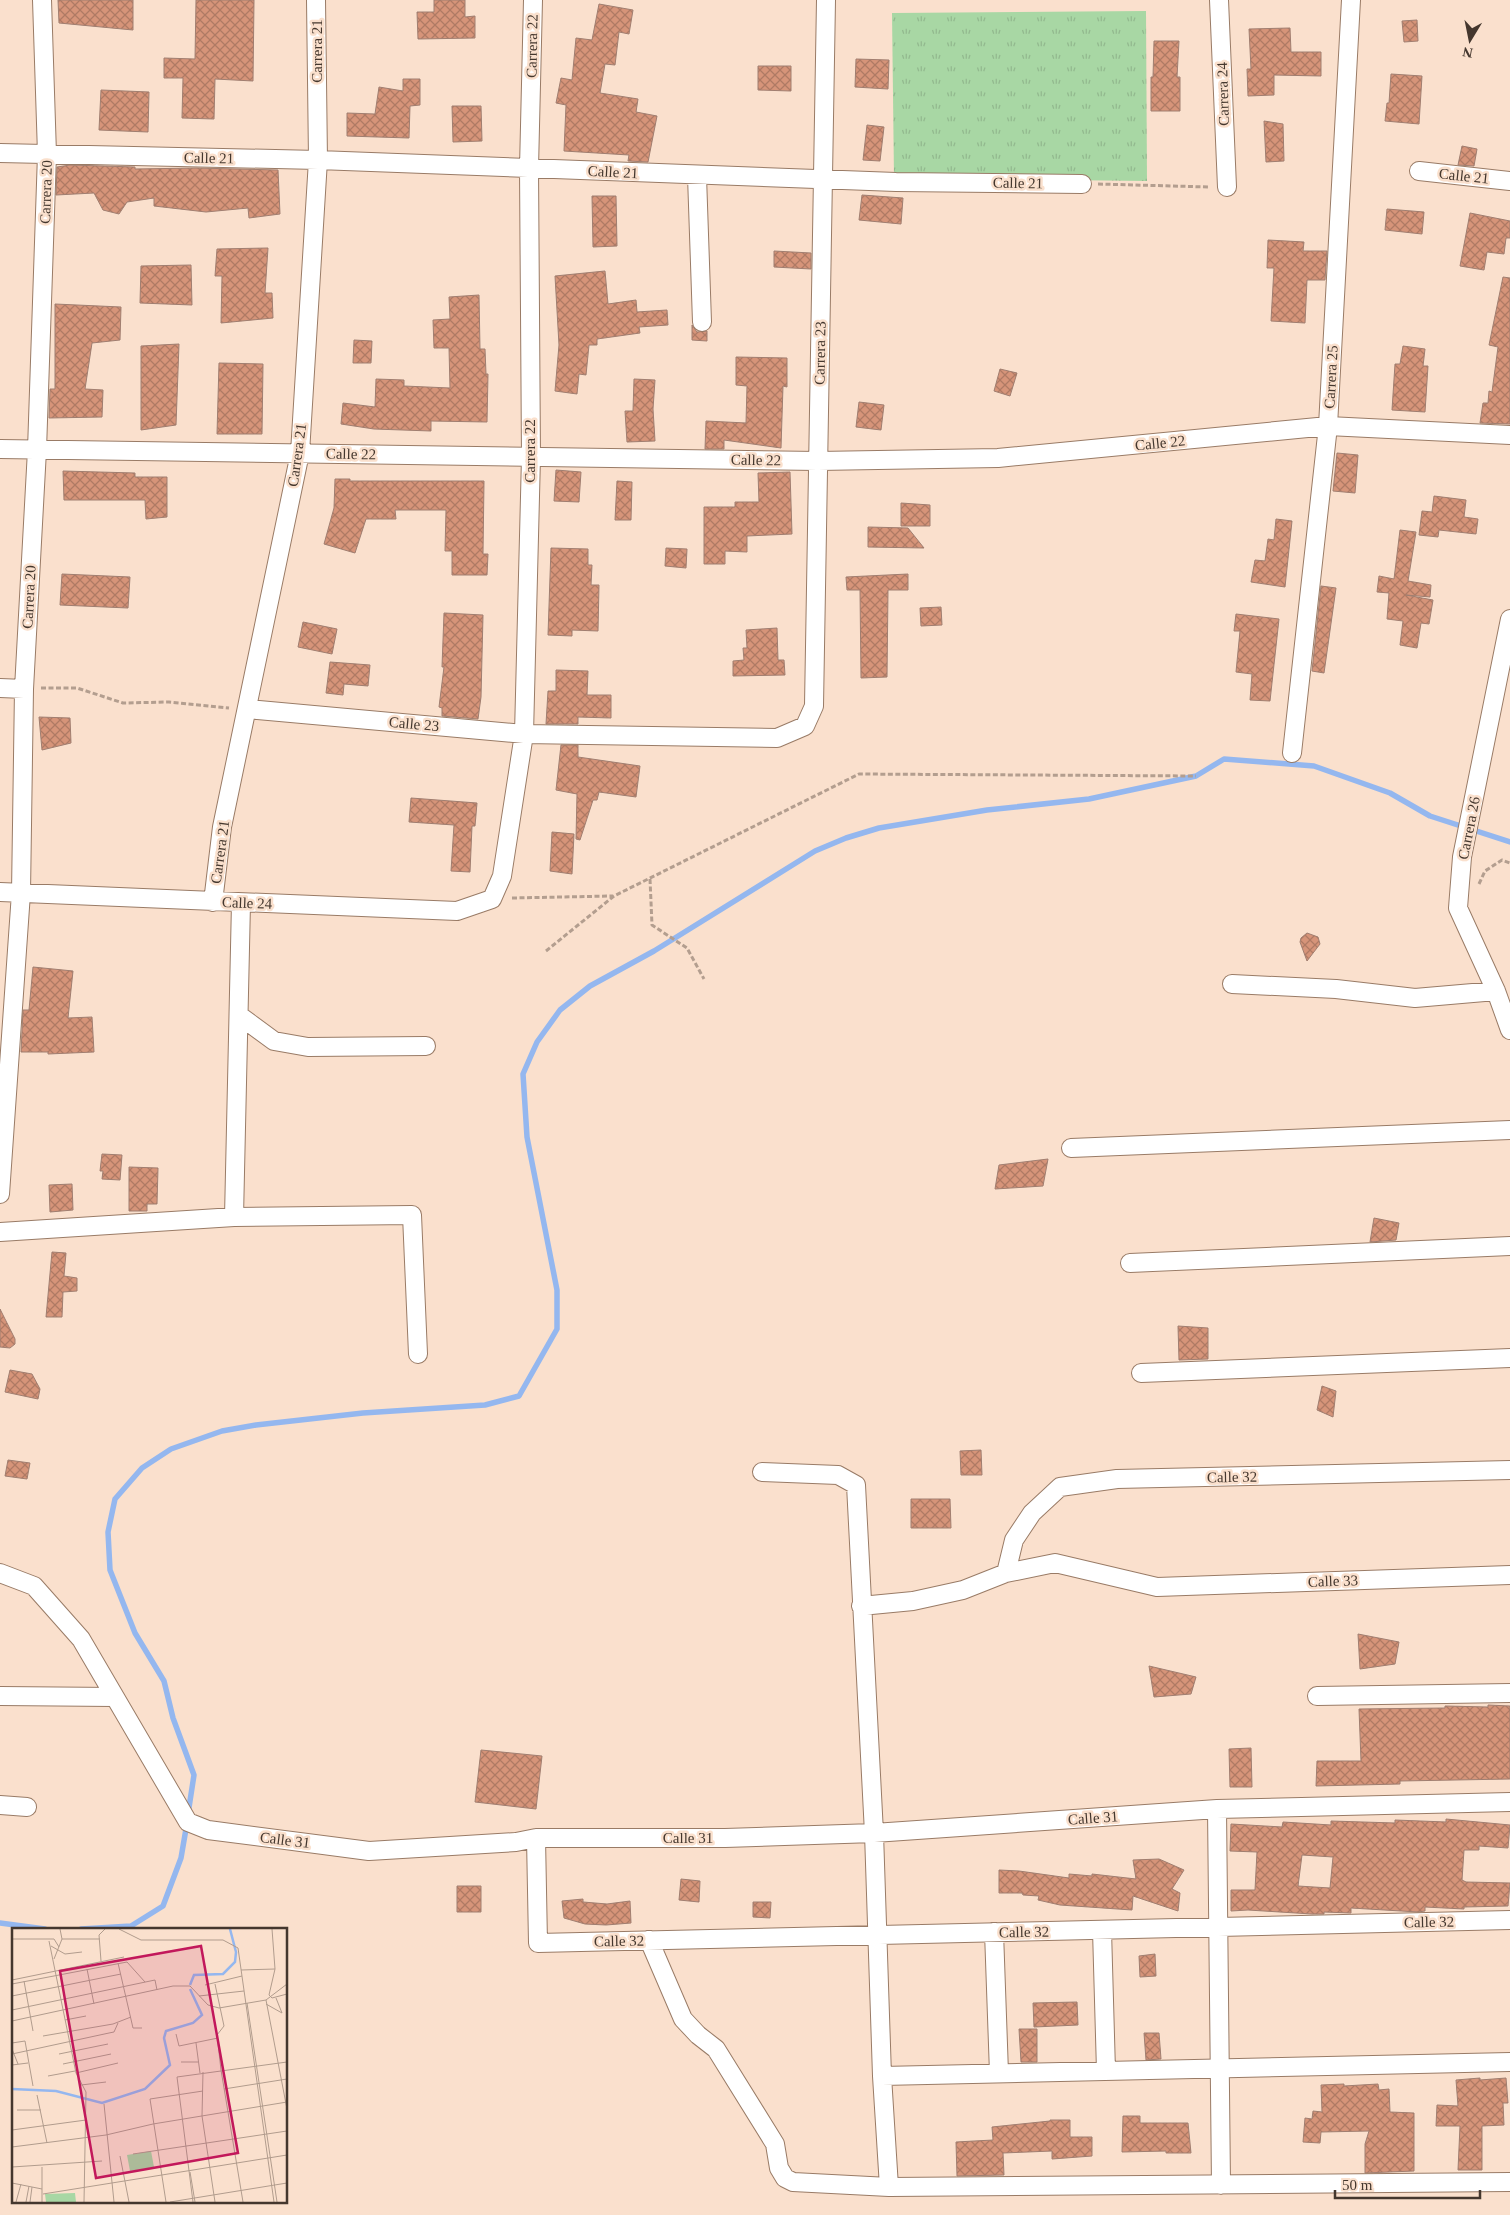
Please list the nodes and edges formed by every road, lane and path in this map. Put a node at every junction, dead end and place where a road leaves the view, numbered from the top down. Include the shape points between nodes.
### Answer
1 (42, 0) edge
2 (316, 0) edge
3 (533, 0) edge
4 (826, 0) edge
5 (1219, 0) edge
6 (1351, 0) edge
7 (0, 153) edge
8 (47, 154) junction
9 (318, 160) junction
10 (529, 168) junction
11 (1419, 170) dead end
12 (697, 176) junction
13 (823, 180) junction
14 (1510, 181) edge
15 (1082, 184) joint
16 (1227, 187) joint
17 (702, 322) dead end
18 (1328, 426) junction
19 (1510, 435) edge
20 (0, 449) edge
21 (37, 450) junction
22 (300, 453) junction
23 (531, 457) junction
24 (818, 461) junction
25 (1510, 621) edge
26 (0, 688) edge
27 (24, 689) junction
28 (814, 706) joint
29 (247, 710) junction
30 (524, 734) junction
31 (1292, 753) dead end
32 (1196, 776) dead end
33 (1510, 862) edge
34 (650, 879) junction
35 (1478, 887) dead end
36 (0, 892) edge
37 (20, 893) junction
38 (614, 896) junction
39 (492, 899) junction
40 (213, 902) junction
41 (241, 903) junction
42 (546, 951) dead end
43 (704, 979) dead end
44 (1232, 984) dead end
45 (1496, 991) junction
46 (240, 1016) junction
47 (1509, 1025) edge
48 (426, 1046) dead end
49 (1510, 1130) edge
50 (1071, 1148) dead end
51 (0, 1194) edge
52 (234, 1217) junction
53 (0, 1232) edge
54 (1510, 1246) edge
55 (1130, 1263) dead end
56 (418, 1354) dead end
57 (1510, 1358) edge
58 (1141, 1373) dead end
59 (1510, 1470) edge
60 (762, 1472) dead end
61 (0, 1573) edge
62 (1006, 1574) junction
63 (1510, 1575) edge
64 (861, 1606) junction
65 (1510, 1693) edge
66 (0, 1696) edge
67 (1317, 1696) dead end
68 (114, 1698) junction
69 (1510, 1802) edge
70 (0, 1805) edge
71 (27, 1807) dead end
72 (1217, 1810) junction
73 (874, 1833) junction
74 (536, 1838) junction
75 (1510, 1920) edge
76 (1217, 1927) junction
77 (1102, 1930) junction
78 (994, 1932) junction
79 (878, 1936) junction
80 (649, 1940) junction
81 (1510, 2062) edge
82 (1219, 2069) junction
83 (1106, 2071) junction
84 (999, 2074) junction
85 (882, 2076) junction
86 (1510, 2182) edge
87 (1221, 2185) junction
88 (889, 2187) junction

1 - 8 street, Carrera 20
2 - 9 street, Carrera 21
3 - 10 street, Carrera 22
4 - 13 street, Carrera 23
5 - 16 street, Carrera 24
6 - 18 street, Carrera 25
7 - 8 street, Calle 21
8 - 9 street, Calle 21
8 - 21 street, Carrera 20
9 - 10 street, Calle 21
9 - 22 street, Carrera 21
10 - 12 street, Calle 21
10 - 23 street, Carrera 22
11 - 14 street, Calle 21
12 - 13 street, Calle 21
12 - 17 street
13 - 15 street, Calle 21
13 - 24 street, Carrera 23
15 - 16 path
18 - 19 street, Calle 22
18 - 24 street, Calle 22 via 998,458
18 - 31 street, Carrera 25
20 - 21 street, Calle 22
21 - 22 street, Calle 22
21 - 27 street, Carrera 20
22 - 23 street, Calle 22
22 - 29 street, Carrera 21
23 - 24 street, Calle 22
23 - 30 street, Carrera 22
24 - 28 street, Carrera 23
25 - 45 street, Carrera 26 via 1462,857 1458,908
26 - 27 street
27 - 29 path via 77,688 123,702 169,702
27 - 37 street, Carrera 20
28 - 30 street, Calle 23 via 805,726 777,738
29 - 30 street, Calle 23
29 - 40 street, Carrera 21 via 222,827
30 - 39 street, Carrera 22 via 502,876
32 - 34 path via 860,774
33 - 35 path via 1502,860 1485,871
34 - 38 path
34 - 43 path via 652,926 687,948
36 - 37 street, Calle 24
37 - 40 street, Calle 24
37 - 51 street, Carrera 20
38 - 39 path
38 - 42 path
39 - 41 street, Calle 24 via 457,911
40 - 41 street, Calle 24
41 - 46 street
44 - 45 street via 1336,988 1415,998
45 - 47 street, Carrera 26
46 - 48 street via 274,1041 308,1048
46 - 52 street
49 - 50 street
52 - 53 street
52 - 56 street via 412,1215
54 - 55 street
57 - 58 street
59 - 62 street, Calle 32 via 1117,1479 1060,1487 1032,1513 1014,1540
60 - 64 street via 838,1475 856,1485
61 - 68 street, Calle 31 via 34,1586 81,1639
62 - 63 street, Calle 33 via 1055,1563 1157,1587
62 - 64 street, Calle 33 via 964,1590 913,1601
64 - 73 street
65 - 67 street
66 - 68 street
68 - 74 street, Calle 31 via 188,1822 208,1830 369,1851
69 - 72 street, Calle 31
70 - 71 street
72 - 73 street, Calle 31
72 - 76 street
73 - 74 street, Calle 31 via 725,1838
73 - 79 street
74 - 80 street, Calle 32 via 538,1943
75 - 76 street, Calle 32
76 - 77 street, Calle 32
76 - 82 street
77 - 78 street, Calle 32
77 - 83 street
78 - 79 street, Calle 32
78 - 84 street
79 - 80 street, Calle 32
79 - 85 street
80 - 88 street via 683,2019 716,2049 775,2144 779,2168 785,2178 793,2182
81 - 82 street
82 - 83 street
82 - 87 street
83 - 84 street
84 - 85 street
85 - 88 street
86 - 87 street
87 - 88 street

